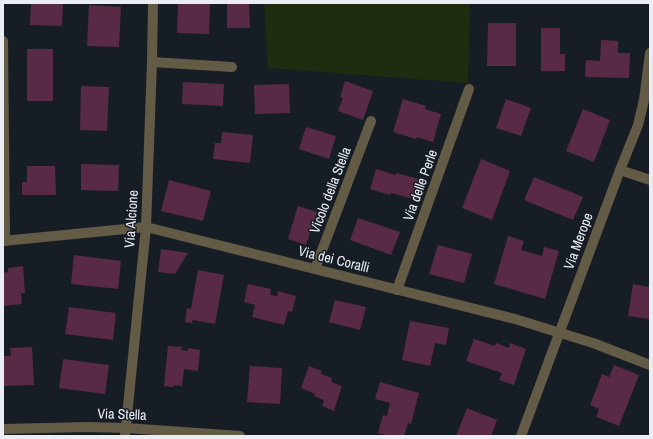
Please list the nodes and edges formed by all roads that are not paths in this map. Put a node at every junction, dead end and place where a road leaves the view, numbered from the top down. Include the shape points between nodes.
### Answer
1 (153, 3) edge
2 (3, 41) edge
3 (650, 53) edge
4 (152, 62) junction
5 (232, 67) dead end
6 (469, 89) dead end
7 (371, 121) dead end
8 (620, 170) junction
9 (650, 180) edge
10 (146, 227) junction
11 (4, 241) edge
12 (315, 269) junction
13 (397, 290) junction
14 (560, 333) junction
15 (650, 365) edge
16 (3, 429) edge
17 (126, 432) edge
18 (240, 436) edge
19 (521, 436) edge

1 - 4 street, Via Alcione
2 - 11 street
3 - 8 street, Via Merope via 642,113
4 - 5 street
4 - 10 street, Via Alcione
6 - 13 street, Via delle Perle
7 - 12 street, Vicolo della Stella
8 - 9 street
8 - 14 street, Via Merope
10 - 11 street, Via dei Coralli
10 - 12 street, Via dei Coralli
10 - 17 street, Via Alcione
12 - 13 street, Via dei Coralli
13 - 14 street, Via dei Coralli via 515,319
14 - 15 street, Via dei Coralli
14 - 19 street, Via Merope
16 - 17 street, Via Stella
17 - 18 street, Via Stella

